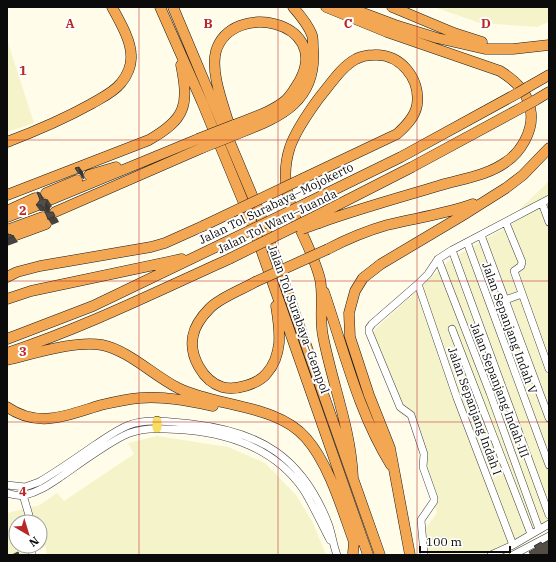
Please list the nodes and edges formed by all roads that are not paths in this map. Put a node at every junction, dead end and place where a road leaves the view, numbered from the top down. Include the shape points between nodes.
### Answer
1 (112, 7) edge
2 (160, 7) edge
3 (173, 7) edge
4 (293, 7) edge
5 (326, 7) edge
6 (347, 7) edge
7 (392, 7) edge
8 (549, 45) edge
9 (178, 46) junction
10 (513, 49) junction
11 (549, 75) edge
12 (549, 92) edge
13 (236, 130) junction
14 (7, 142) edge
15 (200, 143) junction
16 (549, 148) edge
17 (144, 161) junction
18 (240, 164) junction
19 (89, 175) dead end
20 (77, 180) dead end
21 (506, 188) junction
22 (7, 195) edge
23 (549, 199) edge
24 (542, 203) junction
25 (7, 210) edge
26 (56, 216) edge
27 (7, 217) edge
28 (318, 220) junction
29 (549, 222) edge
30 (506, 223) junction
31 (7, 230) edge
32 (16, 235) dead end
33 (481, 235) junction
34 (468, 242) junction
35 (452, 250) junction
36 (194, 256) junction
37 (438, 259) junction
38 (266, 265) junction
39 (7, 277) edge
40 (319, 277) junction
41 (418, 284) junction
42 (522, 294) junction
43 (7, 299) edge
44 (505, 300) junction
45 (452, 329) dead end
46 (8, 339) edge
47 (11, 356) edge
48 (549, 369) edge
49 (7, 408) edge
50 (549, 418) edge
51 (157, 425) junction
52 (549, 465) edge
53 (394, 470) junction
54 (352, 478) junction
55 (7, 485) edge
56 (7, 493) edge
57 (23, 495) junction
58 (29, 514) edge
59 (549, 515) edge
60 (549, 524) edge
61 (539, 529) junction
62 (531, 534) junction
63 (549, 536) edge
64 (513, 545) junction
65 (336, 552) edge
66 (522, 553) edge
67 (354, 554) edge
68 (368, 555) edge
69 (380, 555) edge
70 (410, 555) edge
71 (424, 555) edge
72 (491, 555) edge
73 (513, 555) edge

1 - 14 highway via 129,42 132,55 127,74 121,83 109,94 74,113
2 - 9 highway, Jalan Tol Surabaya–Gempol
3 - 18 highway, Jalan Tol Surabaya–Gempol
4 - 13 highway via 312,35 314,58 312,75 306,91 278,116
5 - 28 highway via 386,32 500,71 519,85 528,98 531,122 526,138 515,154 487,172
6 - 10 highway via 395,26 437,38 485,49
7 - 10 highway via 454,33
8 - 10 highway
9 - 22 highway via 184,80 184,107 165,131 149,140
9 - 38 highway, Jalan Tol Surabaya–Gempol via 250,218
11 - 36 highway, Jalan Tol Surabaya–Mojokerto, bridge via 401,157
12 - 28 highway, Jalan Tol Waru–Juanda, bridge
13 - 15 highway, bridge
13 - 18 highway via 286,100 304,73 307,58 304,43 285,21 271,15 242,16 231,23 221,36 215,52 219,88
15 - 17 highway
15 - 26 highway
16 - 21 highway via 523,175
17 - 19 highway
17 - 20 highway via 48,196
18 - 54 highway, Jalan Tol Surabaya–Gempol via 260,214
21 - 38 highway, bridge via 457,210 352,236 328,249 255,282 211,306 198,321 192,336 194,354 198,367 210,380 223,387 239,388 253,383 266,375 274,361 279,344 279,328 276,305
21 - 53 highway via 381,264 363,278 355,291 349,313 350,337 390,448
23 - 24 street
24 - 29 street
24 - 30 street
25 - 27 highway via 36,201
28 - 47 highway, Jalan Tol Waru–Juanda, bridge
30 - 33 street
30 - 42 street via 522,262 514,271
31 - 32 highway via 44,220
33 - 34 street
33 - 44 street
34 - 35 street
34 - 52 street, Jalan Sepanjang Indah V
35 - 37 street
35 - 59 street
36 - 43 highway via 37,289
36 - 46 highway, Jalan Tol Surabaya–Mojokerto via 93,306
37 - 41 street
37 - 61 street, Jalan Sepanjang Indah III
38 - 68 highway, Jalan Tol Surabaya–Gempol
39 - 40 highway, bridge via 28,269 151,248 165,243 203,226 304,178 397,134 408,123 417,105 416,88 408,71 387,56 364,56 356,58 348,65 314,106 290,146 285,179 287,194
40 - 53 highway via 359,401 380,448
40 - 54 highway via 322,332 345,424
41 - 64 street, Jalan Sepanjang Indah I via 457,398
41 - 71 street via 377,319 369,328 369,332 400,407 411,415 424,454 423,467 434,498 421,520
42 - 44 street
42 - 48 street
44 - 50 street
45 - 62 street
47 - 67 highway via 87,344 101,345 118,350 168,383 190,394 259,411 286,422 306,437 323,462 354,542
49 - 67 highway via 26,417 45,420 114,402 165,398 218,407 278,425 292,434 311,455 338,510
51 - 55 street via 140,422 122,428 31,486
51 - 57 street via 122,437 44,488
51 - 65 street via 229,438 275,459 303,490
53 - 70 highway
54 - 69 highway, Jalan Tol Surabaya–Gempol
56 - 57 street
57 - 58 street
60 - 61 street
61 - 62 street
62 - 64 street
63 - 66 street
64 - 72 street
66 - 73 street

